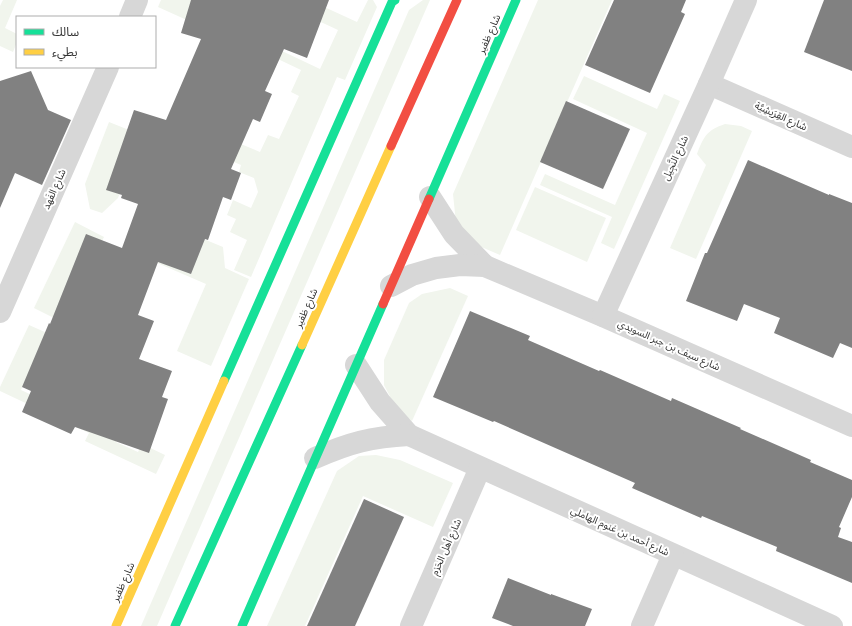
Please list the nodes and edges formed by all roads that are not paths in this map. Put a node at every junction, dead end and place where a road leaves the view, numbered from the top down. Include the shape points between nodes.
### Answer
1 (137, 0) edge
2 (395, 0) edge
3 (457, 0) edge
4 (516, 0) edge
5 (746, 0) edge
6 (130, 16) edge
7 (108, 68) edge
8 (709, 84) junction
9 (852, 147) edge
10 (430, 197) junction
11 (485, 266) junction
12 (391, 286) junction
13 (0, 312) edge
14 (603, 316) junction
15 (356, 365) junction
16 (852, 426) edge
17 (408, 435) junction
18 (315, 458) junction
19 (480, 468) junction
20 (673, 555) junction
21 (116, 626) edge
22 (175, 626) edge
23 (242, 626) edge
24 (411, 626) edge
25 (642, 626) edge
26 (832, 626) edge

1 - 6 street
2 - 21 main road, شارع ظفير
3 - 22 main road, شارع ظفير
4 - 10 main road, شارع ظفير
5 - 8 street, شارع النَّجِيل
7 - 13 street, شارع الفَهد
8 - 9 street, شارع القِرَيشِيَّة
8 - 14 street, شارع النَّجِيل
10 - 11 street, شارع سيف بن جبر السويدي via 454,234
10 - 12 main road, شارع ظفير
11 - 12 street, شارع سيف بن جبر السويدي via 460,265 436,268 412,275
11 - 14 street, شارع سيف بن جبر السويدي
12 - 15 main road, شارع ظفير
14 - 16 street, شارع سيف بن جبر السويدي
15 - 17 street, شارع أحمد بن غنوم الهاملي via 380,402
15 - 18 main road, شارع ظفير
17 - 18 street, شارع أحمد بن غنوم الهاملي via 360,441
17 - 19 street, شارع أحمد بن غنوم الهاملي
18 - 23 main road, شارع ظفير
19 - 20 street, شارع أحمد بن غنوم الهاملي
19 - 24 street, شارع أهل الحَزم
20 - 25 street
20 - 26 street, شارع أحمد بن غنوم الهاملي

